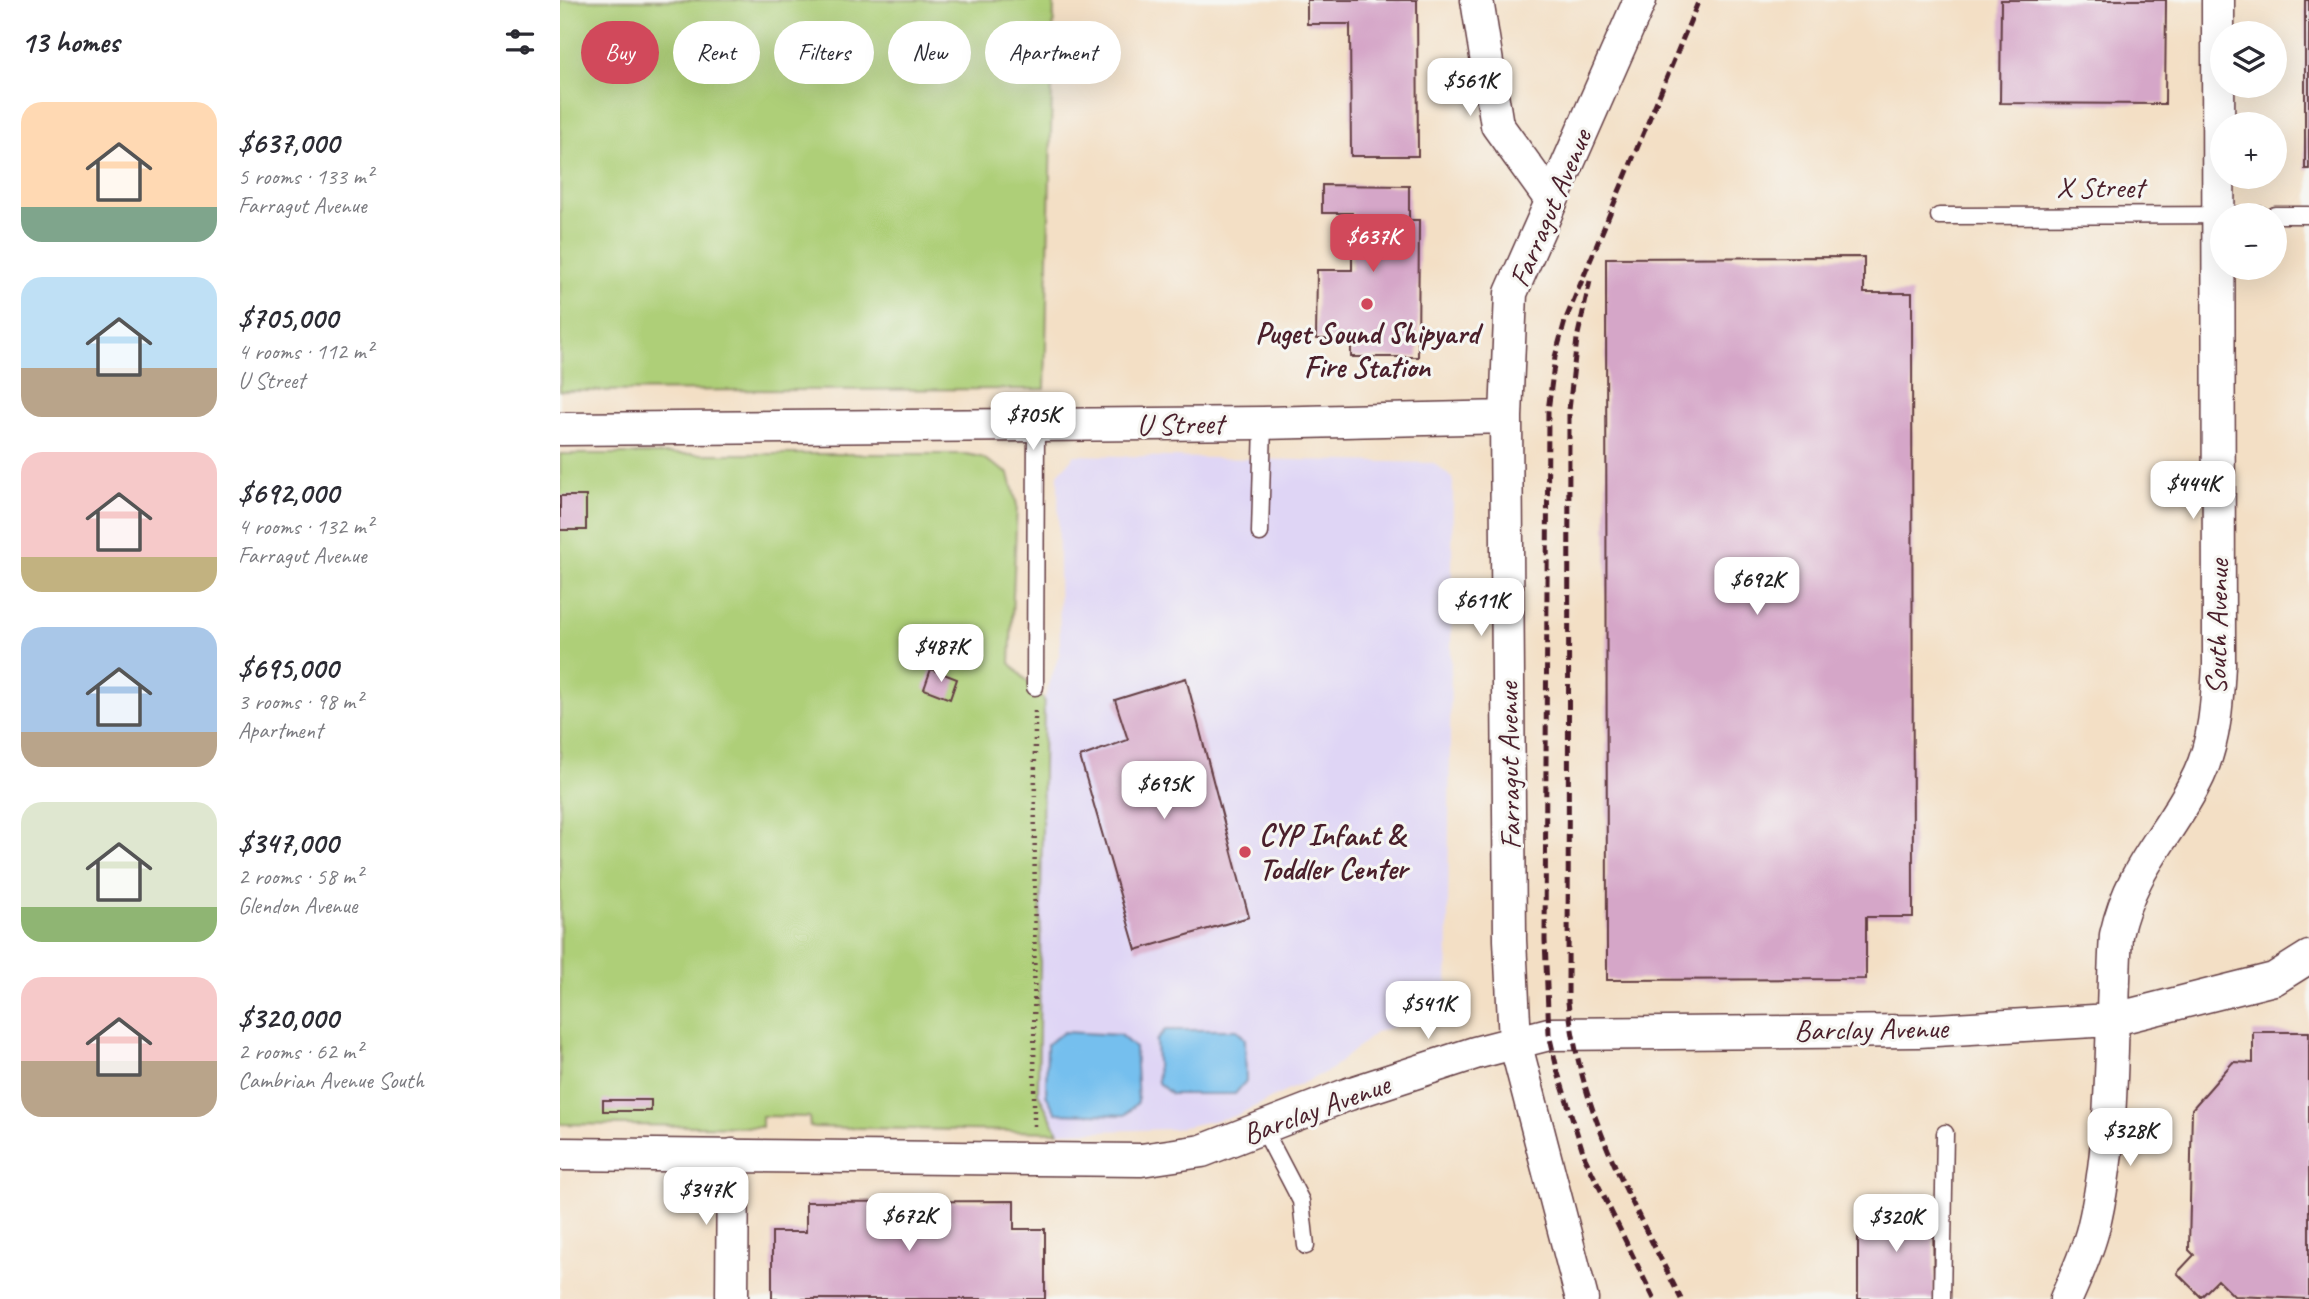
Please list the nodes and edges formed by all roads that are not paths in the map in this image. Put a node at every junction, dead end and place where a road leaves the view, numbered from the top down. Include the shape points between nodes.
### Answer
1 (1477, 0) edge
2 (1640, 0) edge
3 (2218, 0) edge
4 (1551, 200) junction
5 (2218, 203) edge
6 (2210, 215) edge
7 (2287, 215) edge
8 (2309, 215) edge
9 (1939, 216) dead end
10 (2218, 280) edge
11 (1506, 417) junction
12 (1263, 423) junction
13 (1036, 425) junction
14 (560, 429) edge
15 (1260, 533) dead end
16 (1035, 687) road end
17 (2309, 957) edge
18 (2110, 1020) junction
19 (1515, 1042) junction
20 (1263, 1128) junction
21 (1945, 1133) dead end
22 (560, 1154) edge
23 (733, 1155) junction
24 (1306, 1246) dead end
25 (732, 1299) edge
26 (1582, 1299) edge
27 (1942, 1299) edge
28 (2066, 1299) edge

1 - 4 street via 1497,125
2 - 4 street, Farragut Avenue
3 - 5 street, South Avenue
4 - 11 street, Farragut Avenue via 1511,293
6 - 9 lane, X Street
7 - 8 lane
10 - 18 street, South Avenue via 2216,708 2200,773 2123,902
11 - 12 street, U Street
11 - 19 street, Farragut Avenue via 1510,940
12 - 13 street, U Street
12 - 15 lane
13 - 14 street, U Street
13 - 16 lane
17 - 18 street, Barclay Avenue via 2274,979
18 - 19 street, Barclay Avenue via 1918,1031 1549,1034
18 - 28 street, South Avenue via 2100,1195 2092,1232
19 - 20 street, Barclay Avenue via 1349,1094
19 - 26 street, Farragut Avenue
20 - 23 street, Barclay Avenue via 1202,1151 1140,1160
20 - 24 lane via 1301,1201
21 - 27 lane
22 - 23 street, Barclay Avenue
23 - 25 street

